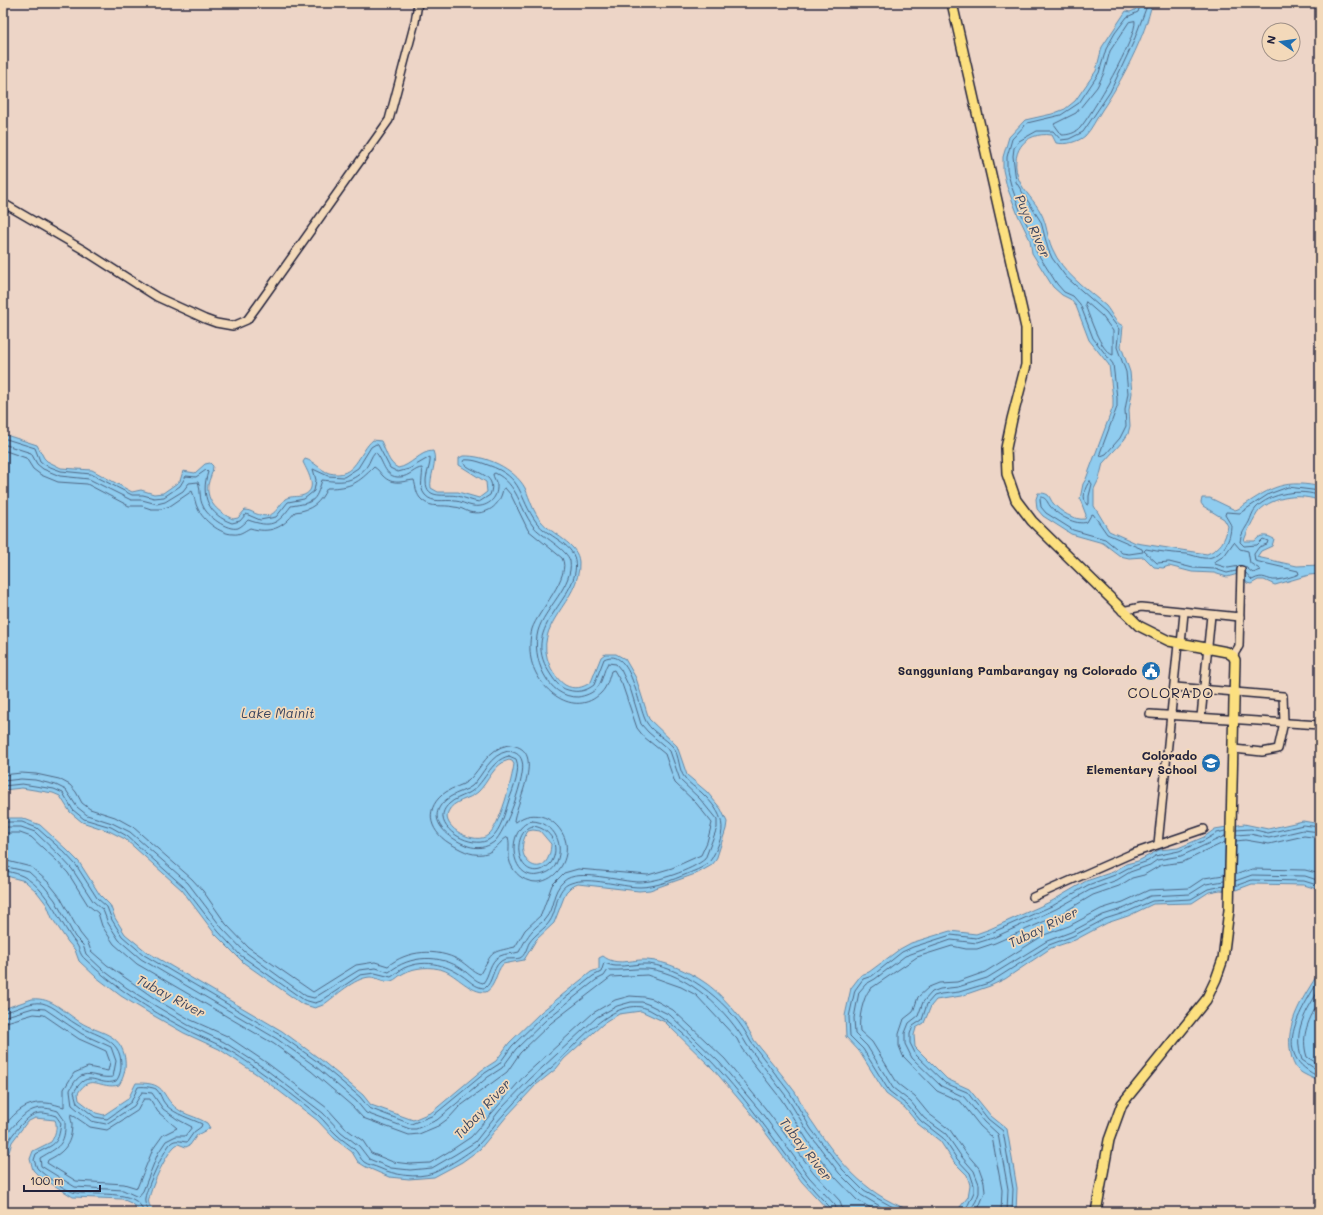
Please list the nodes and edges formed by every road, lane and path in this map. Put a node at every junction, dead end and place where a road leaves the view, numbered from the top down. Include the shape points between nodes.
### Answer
1 (418, 3) edge
2 (952, 3) edge
3 (3, 203) edge
4 (1241, 570) dead end
5 (1122, 611) junction
6 (1184, 613) junction
7 (1210, 615) junction
8 (1240, 617) junction
9 (1180, 644) junction
10 (1207, 648) junction
11 (1233, 656) junction
12 (1175, 687) junction
13 (1203, 690) junction
14 (1235, 692) junction
15 (1150, 714) dead end
16 (1172, 716) junction
17 (1201, 717) junction
18 (1234, 719) junction
19 (1284, 722) junction
20 (1320, 725) edge
21 (1234, 749) junction
22 (1204, 829) dead end
23 (1158, 844) junction
24 (1033, 897) dead end
25 (1096, 1212) edge

1 - 3 street via 389,120 258,305 242,323 233,326 216,324 168,302
2 - 5 main road via 1027,338 1026,365 1007,438 1008,482 1016,500 1032,521
4 - 8 street
5 - 6 street via 1141,607
5 - 9 main road via 1150,633
6 - 7 street
6 - 9 street
7 - 8 street
7 - 10 street
8 - 11 street via 1239,646
9 - 10 main road
9 - 12 street
10 - 11 main road
10 - 13 street
11 - 14 main road
12 - 13 street
12 - 16 street
13 - 14 street
13 - 17 street
14 - 18 main road
14 - 19 street via 1283,696
15 - 16 street
16 - 17 street
16 - 23 street
17 - 18 street
18 - 19 street
18 - 21 main road
19 - 20 street
19 - 21 street via 1280,745 1275,751
21 - 25 main road via 1229,910 1224,953 1212,989 1131,1092 1116,1118 1109,1140
22 - 23 street
23 - 24 street

